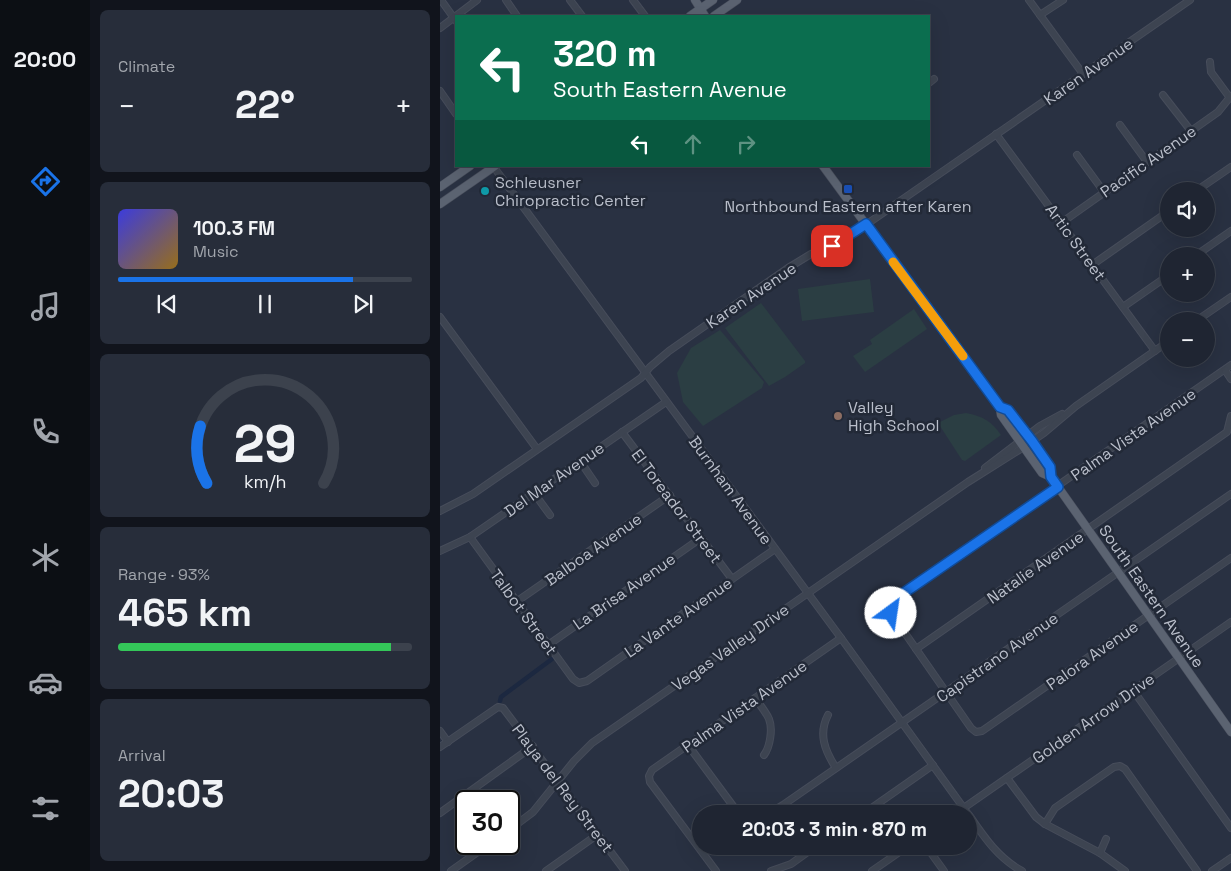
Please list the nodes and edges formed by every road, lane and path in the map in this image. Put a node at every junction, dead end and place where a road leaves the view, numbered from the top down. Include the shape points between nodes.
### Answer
1 (441, 0) edge
2 (477, 0) edge
3 (506, 0) edge
4 (570, 0) edge
5 (633, 0) edge
6 (695, 0) edge
7 (737, 0) edge
8 (1029, 0) edge
9 (1063, 0) edge
10 (1190, 0) edge
11 (711, 1) edge
12 (701, 9) junction
13 (460, 15) edge
14 (516, 15) edge
15 (581, 15) edge
16 (644, 15) edge
17 (692, 15) edge
18 (704, 15) edge
19 (717, 15) edge
20 (1040, 15) junction
21 (455, 19) edge
22 (440, 28) edge
23 (1210, 62) dead end
24 (1083, 74) junction
25 (440, 91) edge
26 (1163, 95) dead end
27 (1231, 97) edge
28 (455, 113) edge
29 (1120, 125) dead end
30 (1190, 131) junction
31 (996, 134) junction
32 (1077, 155) dead end
33 (1147, 162) junction
34 (469, 167) edge
35 (494, 167) edge
36 (824, 167) edge
37 (1231, 167) edge
38 (1209, 182) edge
39 (440, 187) edge
40 (1104, 192) junction
41 (440, 204) edge
42 (1160, 217) edge
43 (1061, 222) junction
44 (866, 224) junction
45 (1231, 231) edge
46 (1208, 247) edge
47 (1092, 265) junction
48 (1160, 281) edge
49 (1231, 297) edge
50 (1123, 307) junction
51 (1209, 312) edge
52 (440, 317) edge
53 (1160, 347) edge
54 (1155, 351) junction
55 (1231, 365) edge
56 (1224, 370) junction
57 (646, 372) junction
58 (1231, 379) edge
59 (666, 402) junction
60 (1000, 407) junction
61 (1231, 416) edge
62 (622, 432) junction
63 (1030, 438) junction
64 (1022, 444) junction
65 (537, 449) junction
66 (580, 461) junction
67 (1051, 477) junction
68 (594, 483) dead end
69 (1058, 487) junction
70 (534, 493) junction
71 (1231, 494) edge
72 (670, 495) junction
73 (440, 511) edge
74 (550, 515) dead end
75 (1088, 529) junction
76 (470, 537) junction
77 (701, 538) junction
78 (775, 550) junction
79 (440, 551) edge
80 (1231, 558) edge
81 (1119, 572) junction
82 (732, 579) junction
83 (807, 593) junction
84 (516, 602) junction
85 (1149, 615) junction
86 (1231, 622) edge
87 (841, 638) junction
88 (548, 645) junction
89 (916, 649) junction
90 (1179, 658) junction
91 (579, 683) joint
92 (1133, 690) junction
93 (946, 692) junction
94 (755, 698) junction
95 (828, 715) dead end
96 (902, 723) junction
97 (440, 731) edge
98 (1231, 732) edge
99 (448, 742) junction
100 (688, 745) junction
101 (533, 746) junction
102 (440, 747) edge
103 (764, 755) dead end
104 (932, 765) junction
105 (836, 768) junction
106 (1007, 778) junction
107 (558, 782) junction
108 (735, 805) edge
109 (783, 805) edge
110 (876, 805) edge
111 (962, 805) edge
112 (975, 805) edge
113 (440, 813) edge
114 (520, 822) edge
115 (1045, 824) junction
116 (977, 826) edge
117 (1231, 828) edge
118 (597, 834) junction
119 (1106, 839) dead end
120 (1100, 853) junction
121 (474, 855) edge
122 (803, 855) edge
123 (895, 855) edge
124 (932, 855) edge
125 (1231, 858) edge
126 (451, 871) edge
127 (546, 871) edge
128 (625, 871) edge
129 (716, 871) edge
130 (771, 871) edge
131 (872, 871) edge
132 (944, 871) edge
133 (1022, 871) edge
134 (1125, 871) edge
135 (1197, 871) edge
136 (1212, 871) edge

1 - 21 street
2 - 13 street
3 - 14 street
4 - 15 street
5 - 16 street
6 - 12 main road
7 - 19 main road
8 - 20 street
9 - 20 street
10 - 24 street, Karen Avenue
11 - 12 main road
11 - 19 main road
12 - 17 main road
12 - 18 main road
20 - 24 street
21 - 22 street
23 - 27 street via 1211,72
24 - 31 street, Karen Avenue
25 - 28 street
26 - 30 street
27 - 30 street, Pacific Avenue via 1218,112
29 - 33 street
30 - 33 street, Pacific Avenue
31 - 43 street, Artic Street
31 - 44 street, Karen Avenue
32 - 40 street
33 - 40 street, Pacific Avenue
34 - 39 main road
35 - 41 main road
35 - 57 street, Burnham Avenue
36 - 44 main road, South Eastern Avenue
37 - 38 street
40 - 43 street, Pacific Avenue
42 - 47 street
43 - 47 street, Artic Street
44 - 57 street, Karen Avenue via 788,268 669,351
44 - 60 main road, South Eastern Avenue
45 - 46 street
47 - 50 street, Artic Street
48 - 50 street
49 - 51 street
50 - 54 street, Artic Street
52 - 65 street
53 - 54 street, Vegas Valley Drive
54 - 63 street, Vegas Valley Drive
55 - 56 street, Palma Vista Avenue
56 - 58 street
56 - 69 street, Palma Vista Avenue
57 - 59 street, Burnham Avenue
57 - 65 street, Karen Avenue
59 - 62 street, Del Mar Avenue
59 - 78 street, Burnham Avenue
60 - 63 main road, South Eastern Avenue via 1008,410
60 - 64 main road, South Eastern Avenue via 1001,415
61 - 75 street, Natalie Avenue via 1227,432
62 - 66 street, Del Mar Avenue
62 - 72 street, El Toreador Street
63 - 64 street, Vegas Valley Drive
63 - 67 main road, South Eastern Avenue via 1050,467
64 - 67 main road, South Eastern Avenue via 1042,472
64 - 83 street, Vegas Valley Drive
65 - 73 street, Karen Avenue via 473,494
66 - 68 street
66 - 70 street, Del Mar Avenue
67 - 69 main road, South Eastern Avenue
69 - 75 main road, South Eastern Avenue
69 - 89 street, Palma Vista Avenue via 892,601 891,613
70 - 74 street
70 - 76 street, Del Mar Avenue
71 - 81 street, Capistrano Avenue
72 - 77 street, El Toreador Street
72 - 84 street, Balboa Avenue
75 - 81 main road, South Eastern Avenue
75 - 89 street, Natalie Avenue
76 - 79 street, Del Mar Avenue
76 - 84 street, Talbot Street
77 - 82 street, El Toreador Street
77 - 88 street, La Brisa Avenue
78 - 82 street, La Vante Avenue
78 - 83 street, Burnham Avenue
80 - 85 street, Palora Avenue
81 - 85 main road, South Eastern Avenue
81 - 93 street, Capistrano Avenue
82 - 91 street, La Vante Avenue via 587,681
83 - 87 street, Burnham Avenue
83 - 107 street, Vegas Valley Drive via 592,743
84 - 88 street, Talbot Street
85 - 90 main road, South Eastern Avenue
85 - 93 street, Palora Avenue via 982,731 976,732 971,728
86 - 90 street, Golden Arrow Drive
87 - 94 street, Palma Vista Avenue
87 - 96 street, Burnham Avenue
88 - 91 street, Talbot Street
89 - 93 street
90 - 92 street, Golden Arrow Drive
90 - 98 main road, South Eastern Avenue
92 - 106 street, Golden Arrow Drive
92 - 117 street
93 - 96 street, Capistrano Avenue
94 - 100 street, Palma Vista Avenue
94 - 103 street via 769,718 768,749
95 - 105 street via 824,722 823,742
96 - 104 street, Burnham Avenue
96 - 105 street, Capistrano Avenue
97 - 99 street
99 - 101 street, Playa del Rey Street via 498,706
99 - 102 street
100 - 108 street
100 - 129 street, Palma Vista Avenue via 652,770 650,782
101 - 107 street, Playa del Rey Street
101 - 113 street
104 - 110 street
104 - 111 street, Burnham Avenue
105 - 109 street, Capistrano Avenue
106 - 112 street, Golden Arrow Drive
106 - 115 street via 1031,812
107 - 114 street, Vegas Valley Drive via 533,812
107 - 118 street, Playa del Rey Street
115 - 120 street
115 - 135 street via 1055,808 1120,766
116 - 133 street, Burnham Avenue via 995,851
118 - 127 street
118 - 128 street, Playa del Rey Street
119 - 120 street
120 - 134 street
121 - 126 street
122 - 130 street
123 - 131 street
124 - 132 street
125 - 136 street

